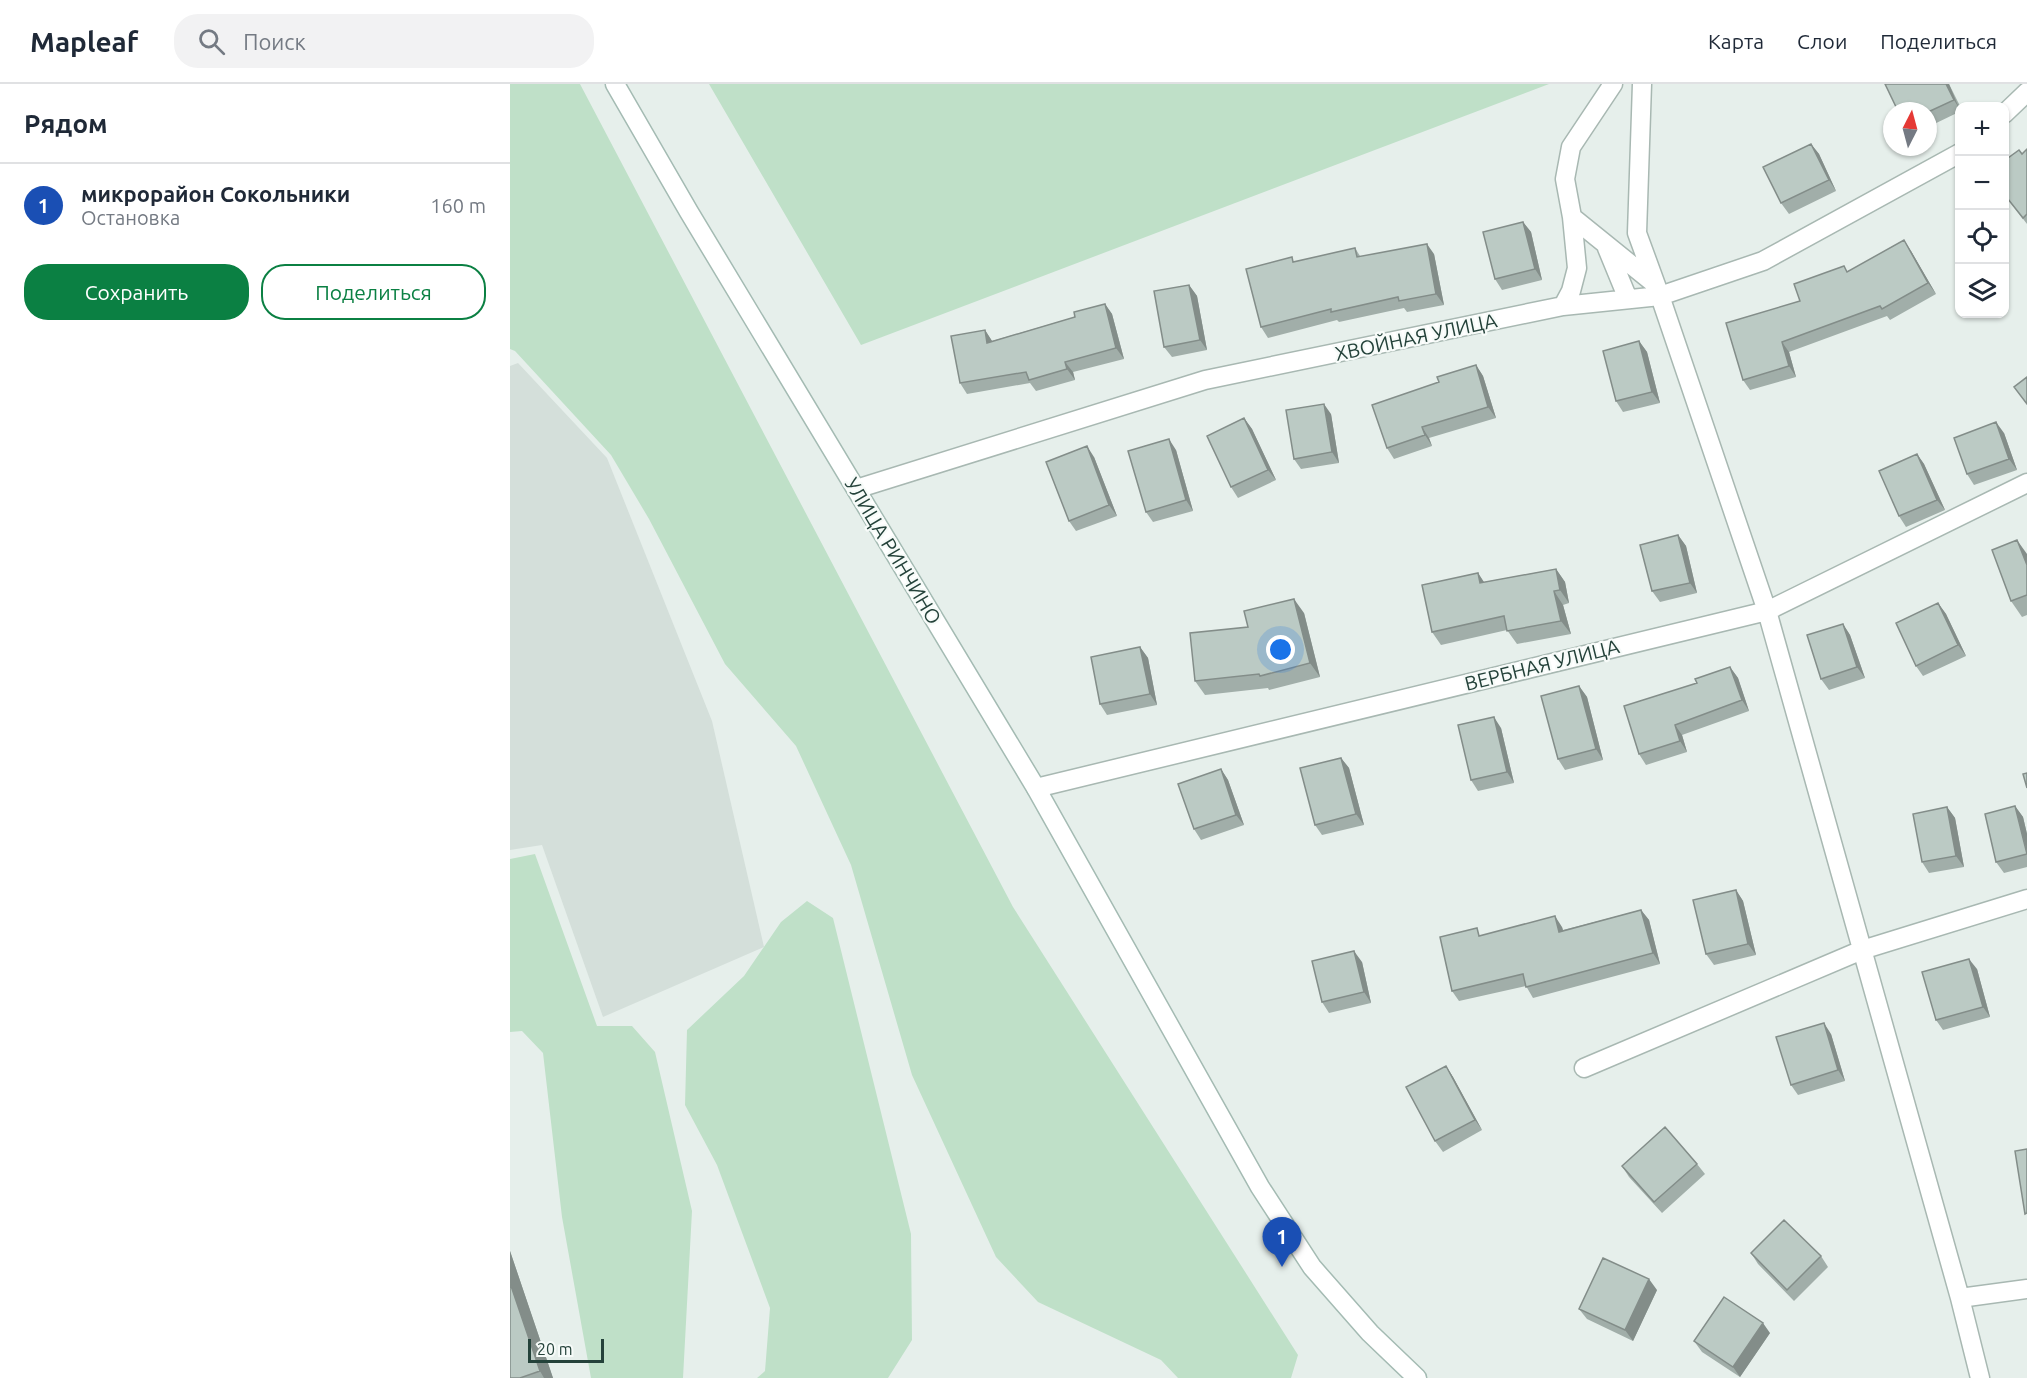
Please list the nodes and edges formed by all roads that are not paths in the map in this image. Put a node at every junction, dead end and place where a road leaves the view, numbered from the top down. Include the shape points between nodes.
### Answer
1 (615, 84) edge
2 (1613, 84) edge
3 (1642, 84) edge
4 (2027, 92) edge
5 (2009, 109) edge
6 (1955, 155) edge
7 (1572, 217) junction
8 (1605, 244) junction
9 (1658, 291) junction
10 (1628, 299) junction
11 (1563, 306) junction
12 (2027, 483) edge
13 (856, 489) junction
14 (1767, 611) junction
15 (1036, 788) junction
16 (2027, 899) edge
17 (1862, 950) junction
18 (1584, 1068) dead end
19 (2027, 1289) edge
20 (1960, 1298) junction
21 (1417, 1378) edge
22 (1980, 1378) edge

1 - 13 street, УЛИЦА РИНЧИНО
2 - 7 street via 1572,147 1565,179
3 - 9 street via 1637,233
4 - 5 street
6 - 9 street, ХВОЙНАЯ УЛИЦА via 1763,261
7 - 8 street
7 - 11 street via 1577,268
8 - 9 street
8 - 10 street
9 - 10 street, ХВОЙНАЯ УЛИЦА
9 - 14 street
10 - 11 street, ХВОЙНАЯ УЛИЦА
11 - 13 street, ХВОЙНАЯ УЛИЦА via 1205,380
12 - 14 street, ВЕРБНАЯ УЛИЦА
13 - 15 street, УЛИЦА РИНЧИНО
14 - 15 street, ВЕРБНАЯ УЛИЦА
14 - 17 street
15 - 21 street, УЛИЦА РИНЧИНО via 1260,1186 1312,1267 1370,1333
16 - 17 street
17 - 18 street
17 - 20 street
19 - 20 street
20 - 22 street

